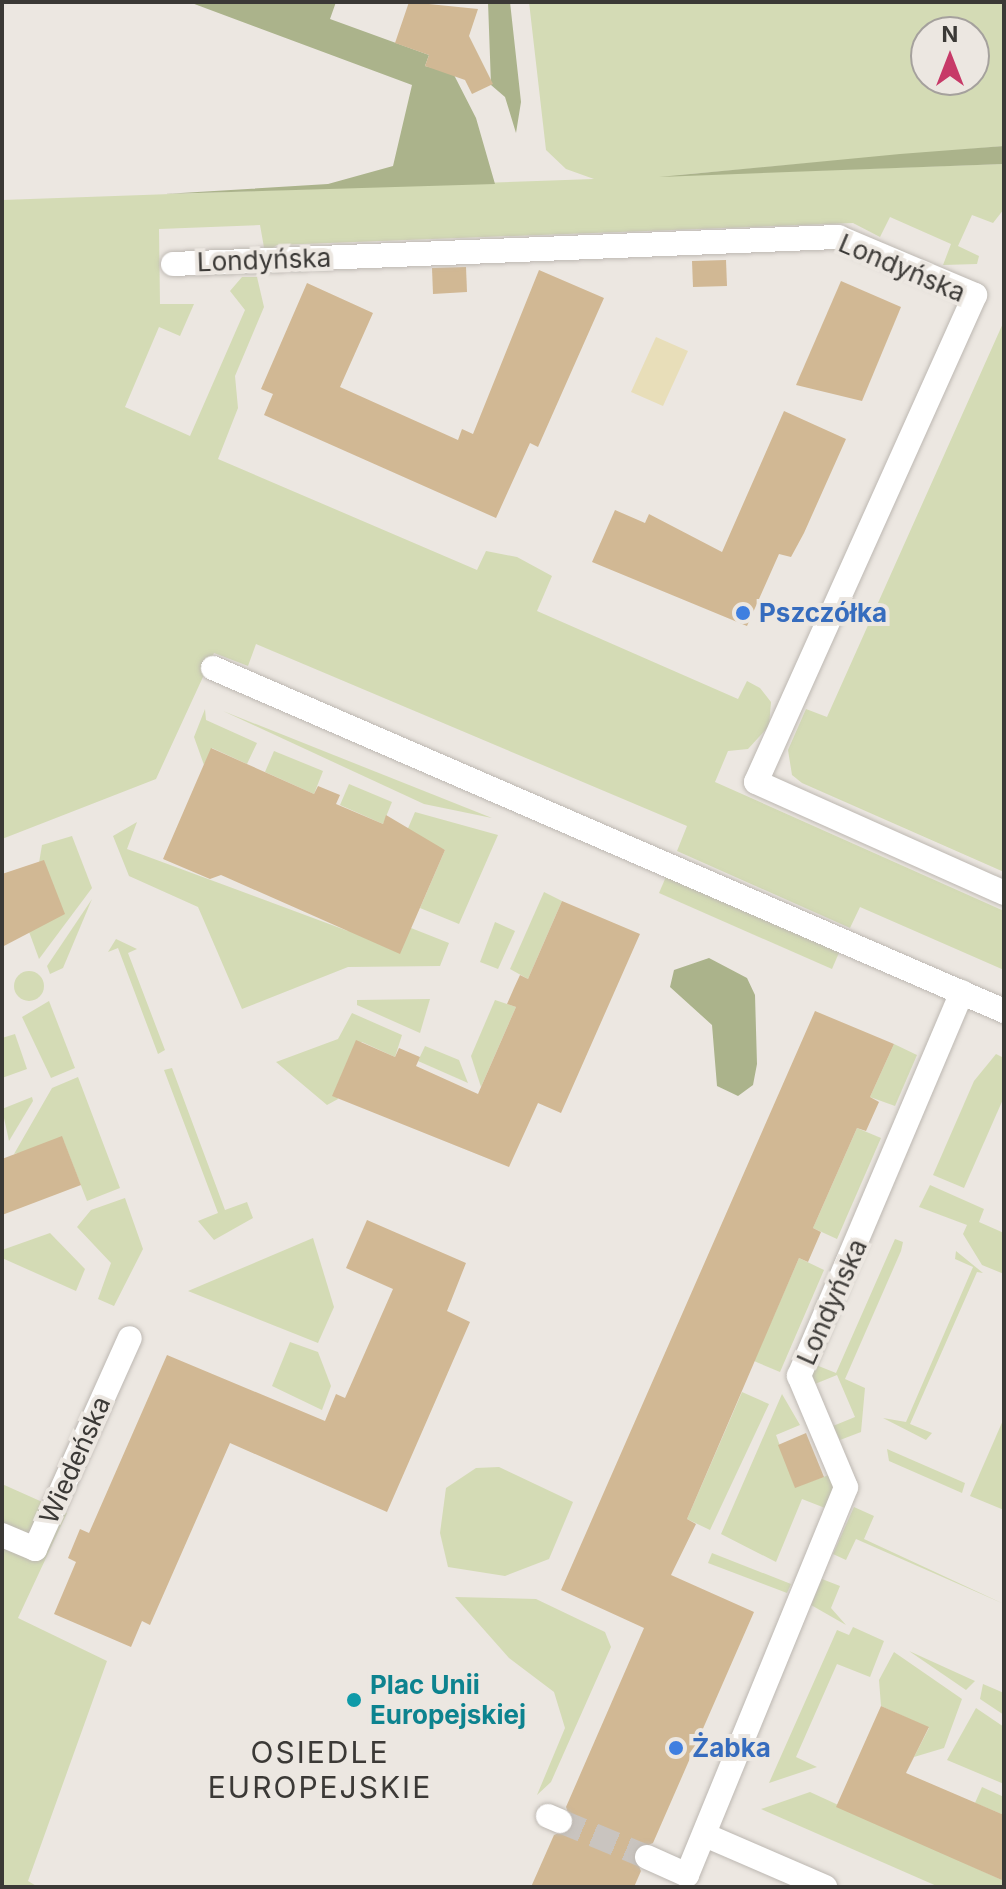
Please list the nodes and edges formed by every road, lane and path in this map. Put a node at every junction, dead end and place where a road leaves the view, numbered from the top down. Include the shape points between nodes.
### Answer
1 (173, 264) dead end
2 (213, 668) dead end
3 (1004, 893) edge
4 (962, 992) junction
5 (1004, 1011) edge
6 (130, 1338) dead end
7 (2, 1535) edge
8 (705, 1835) junction
9 (647, 1857) tunnel mouth
10 (825, 1887) edge

1 - 3 street, Londyńska via 838,237 975,295 756,782
2 - 4 street
4 - 5 street
4 - 8 street, Londyńska via 799,1376 846,1487
6 - 7 street, Wiedeńska via 35,1549
8 - 9 street via 687,1875
8 - 10 street

